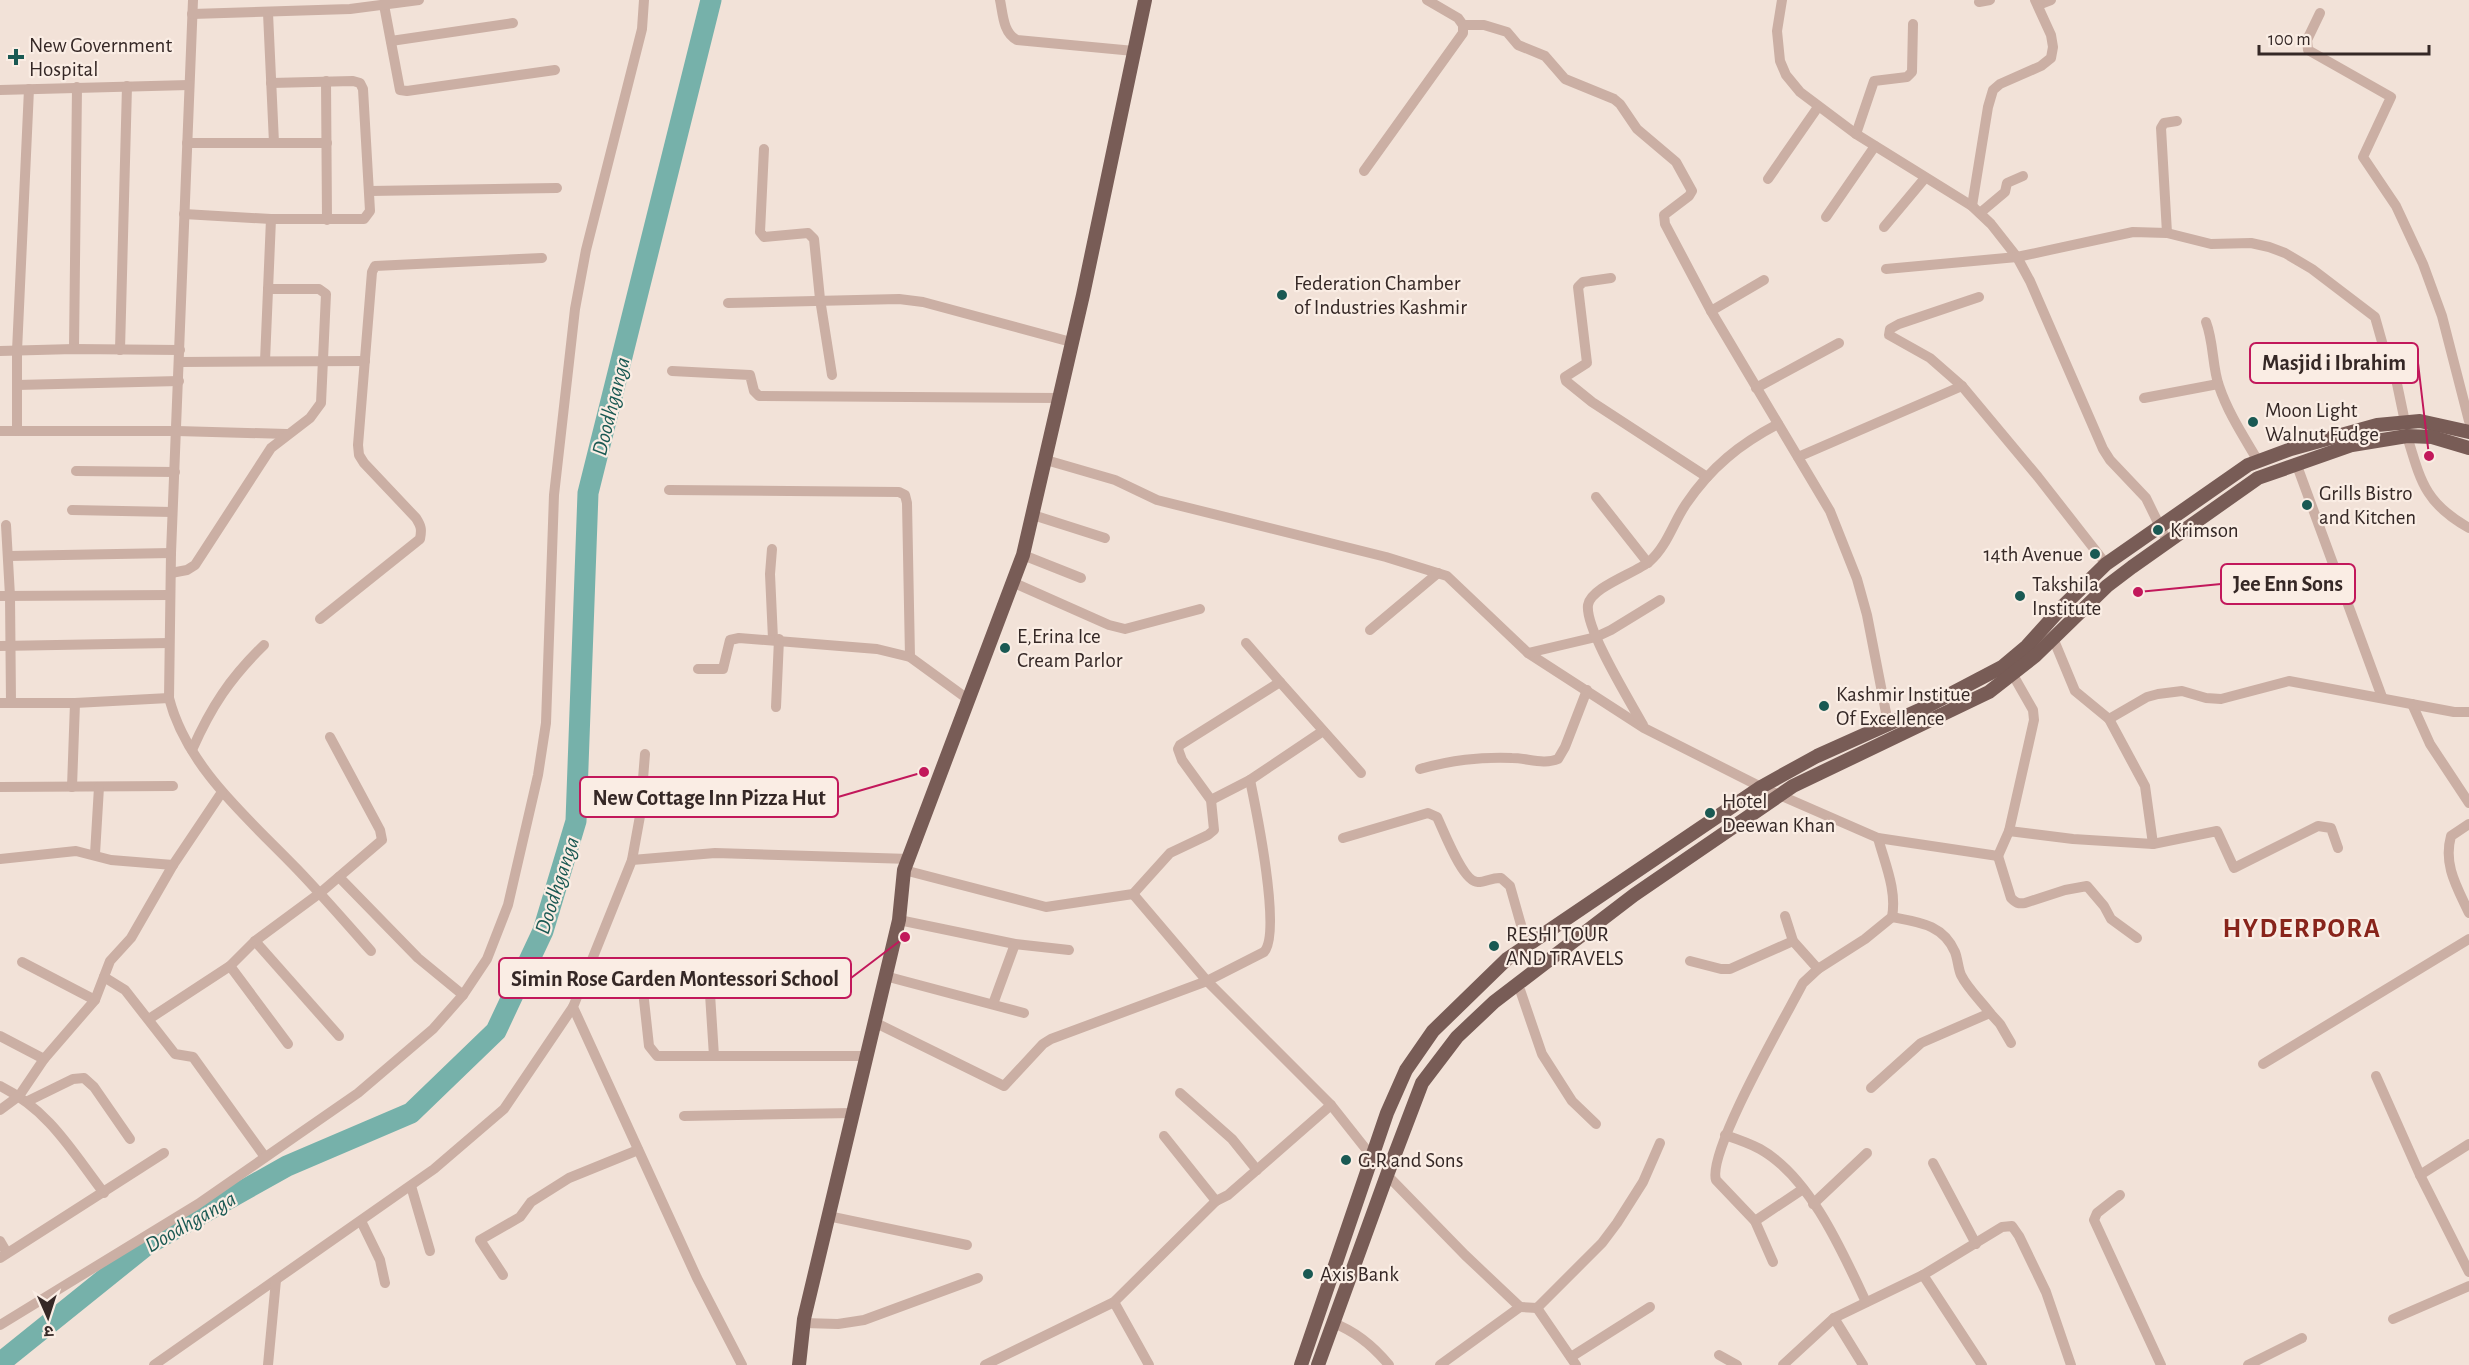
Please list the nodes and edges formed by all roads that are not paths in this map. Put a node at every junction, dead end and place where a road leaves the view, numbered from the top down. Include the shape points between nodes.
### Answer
1 (193, 0) edge
2 (419, 0) edge
3 (644, 0) edge
4 (1000, 0) edge
5 (1144, 0) edge
6 (1426, 0) edge
7 (1782, 0) edge
8 (2051, 0) edge
9 (2037, 3) edge
10 (349, 4) edge
11 (384, 5) junction
12 (268, 13) junction
13 (2320, 13) dead end
14 (192, 14) junction
15 (513, 23) dead end
16 (1914, 24) dead end
17 (1463, 25) junction
18 (391, 41) junction
19 (1134, 51) junction
20 (555, 70) dead end
21 (326, 81) junction
22 (271, 83) junction
23 (127, 86) junction
24 (189, 86) junction
25 (77, 87) junction
26 (29, 89) junction
27 (0, 90) edge
28 (1818, 107) junction
29 (2177, 122) dead end
30 (1856, 134) junction
31 (187, 143) junction
32 (274, 143) junction
33 (327, 143) junction
34 (1875, 146) junction
35 (764, 149) dead end
36 (1364, 171) dead end
37 (2023, 176) dead end
38 (1924, 178) junction
39 (1768, 179) dead end
40 (557, 188) dead end
41 (370, 191) junction
42 (1976, 210) junction
43 (184, 214) junction
44 (1826, 217) dead end
45 (271, 219) junction
46 (327, 220) junction
47 (1884, 227) dead end
48 (2167, 233) junction
49 (2017, 257) junction
50 (542, 258) dead end
51 (1886, 269) dead end
52 (1611, 278) dead end
53 (1764, 280) dead end
54 (268, 289) junction
55 (1979, 297) dead end
56 (820, 299) junction
57 (728, 303) dead end
58 (1711, 311) junction
59 (2206, 322) dead end
60 (1071, 342) junction
61 (1839, 344) dead end
62 (74, 349) junction
63 (120, 350) junction
64 (0, 351) edge
65 (17, 351) junction
66 (180, 356) junction
67 (265, 361) junction
68 (323, 361) junction
69 (365, 361) junction
70 (672, 371) dead end
71 (832, 375) dead end
72 (179, 381) junction
73 (2218, 384) junction
74 (17, 385) junction
75 (1962, 386) junction
76 (1756, 388) junction
77 (1059, 398) junction
78 (2144, 398) dead end
79 (2469, 421) edge
80 (1778, 424) junction
81 (2406, 429) junction
82 (0, 431) edge
83 (17, 431) junction
84 (177, 431) junction
85 (2469, 432) edge
86 (287, 434) junction
87 (2469, 448) edge
88 (1798, 457) junction
89 (1046, 460) junction
90 (2258, 461) junction
91 (2296, 464) junction
92 (76, 471) dead end
93 (175, 472) junction
94 (1707, 477) junction
95 (669, 490) dead end
96 (1596, 497) dead end
97 (72, 510) dead end
98 (172, 512) junction
99 (1033, 515) junction
100 (6, 525) dead end
101 (2159, 527) junction
102 (2469, 528) edge
103 (1105, 538) dead end
104 (2167, 541) junction
105 (772, 549) dead end
106 (171, 553) junction
107 (1023, 555) junction
108 (9, 556) junction
109 (1648, 563) junction
110 (2106, 564) junction
111 (171, 573) junction
112 (1438, 573) junction
113 (1082, 578) dead end
114 (1012, 582) junction
115 (170, 595) junction
116 (5, 596) edge
117 (1660, 600) dead end
118 (1200, 609) dead end
119 (320, 619) dead end
120 (1370, 630) dead end
121 (1596, 637) junction
122 (2053, 638) junction
123 (776, 639) junction
124 (170, 643) junction
125 (1246, 643) dead end
126 (264, 645) dead end
127 (6, 646) edge
128 (1528, 653) junction
129 (910, 657) junction
130 (698, 669) dead end
131 (2013, 675) junction
132 (1280, 682) junction
133 (1587, 690) junction
134 (2382, 697) junction
135 (169, 698) junction
136 (969, 700) junction
137 (5, 703) edge
138 (75, 704) junction
139 (2412, 704) junction
140 (776, 707) dead end
141 (2469, 712) edge
142 (2109, 719) junction
143 (1888, 723) junction
144 (1644, 728) junction
145 (1323, 731) junction
146 (330, 737) dead end
147 (192, 750) junction
148 (645, 754) dead end
149 (1420, 769) dead end
150 (1361, 773) dead end
151 (1250, 780) junction
152 (172, 786) dead end
153 (0, 787) edge
154 (99, 787) junction
155 (1761, 787) junction
156 (72, 788) junction
157 (222, 792) junction
158 (1781, 795) junction
159 (1211, 800) junction
160 (2469, 803) edge
161 (2469, 824) edge
162 (2009, 831) junction
163 (1343, 838) dead end
164 (1878, 838) junction
165 (2153, 844) junction
166 (2338, 849) dead end
167 (95, 854) junction
168 (1998, 856) junction
169 (0, 859) edge
170 (632, 860) junction
171 (173, 865) junction
172 (907, 865) junction
173 (339, 877) junction
174 (320, 893) junction
175 (1133, 894) junction
176 (2469, 913) edge
177 (1785, 916) dead end
178 (1892, 917) junction
179 (899, 920) junction
180 (2137, 938) dead end
181 (2469, 939) edge
182 (255, 941) junction
183 (1793, 941) junction
184 (1015, 944) junction
185 (1527, 946) junction
186 (1069, 950) dead end
187 (371, 951) dead end
188 (1690, 961) dead end
189 (22, 962) dead end
190 (230, 966) junction
191 (1818, 969) junction
192 (885, 976) junction
193 (104, 977) junction
194 (1207, 981) junction
195 (1518, 984) junction
196 (710, 994) dead end
197 (463, 995) junction
198 (95, 1000) junction
199 (644, 1000) dead end
200 (993, 1004) junction
201 (573, 1007) junction
202 (1024, 1013) dead end
203 (1990, 1013) junction
204 (149, 1018) junction
205 (874, 1022) junction
206 (0, 1036) edge
207 (339, 1036) dead end
208 (2011, 1043) dead end
209 (288, 1044) dead end
210 (714, 1056) junction
211 (866, 1056) junction
212 (44, 1059) junction
213 (2263, 1064) dead end
214 (2376, 1076) dead end
215 (0, 1086) edge
216 (1870, 1088) dead end
217 (1180, 1093) dead end
218 (24, 1099) junction
219 (1331, 1105) junction
220 (0, 1110) edge
221 (853, 1113) junction
222 (684, 1116) dead end
223 (1596, 1124) dead end
224 (1725, 1135) junction
225 (1164, 1136) dead end
226 (130, 1139) dead end
227 (1660, 1143) dead end
228 (2469, 1144) edge
229 (638, 1150) junction
230 (164, 1154) dead end
231 (1867, 1154) dead end
232 (265, 1157) junction
233 (1373, 1158) junction
234 (1933, 1163) dead end
235 (1257, 1170) junction
236 (1386, 1174) junction
237 (2420, 1175) junction
238 (411, 1185) junction
239 (1803, 1189) junction
240 (104, 1193) junction
241 (2120, 1195) dead end
242 (1216, 1201) junction
243 (1813, 1204) junction
244 (828, 1216) junction
245 (361, 1221) junction
246 (1755, 1221) junction
247 (0, 1241) edge
248 (1976, 1244) junction
249 (967, 1245) dead end
250 (430, 1251) dead end
251 (3, 1255) edge
252 (1773, 1262) dead end
253 (2469, 1272) edge
254 (503, 1275) dead end
255 (1923, 1275) junction
256 (978, 1278) dead end
257 (276, 1280) junction
258 (385, 1283) dead end
259 (2469, 1286) edge
260 (1114, 1302) junction
261 (1866, 1302) junction
262 (1520, 1307) junction
263 (1650, 1307) dead end
264 (1537, 1308) junction
265 (1834, 1318) junction
266 (2393, 1318) dead end
267 (804, 1323) junction
268 (1333, 1323) junction
269 (0, 1325) edge
270 (2302, 1338) dead end
271 (1719, 1355) dead end
272 (1574, 1361) edge
273 (154, 1365) edge
274 (268, 1365) edge
275 (742, 1365) edge
276 (799, 1365) edge
277 (985, 1365) edge
278 (1149, 1365) edge
279 (1301, 1365) edge
280 (1318, 1365) edge
281 (1389, 1365) edge
282 (1440, 1365) edge
283 (1737, 1365) edge
284 (1783, 1365) edge
285 (1863, 1365) edge
286 (1982, 1365) edge
287 (2071, 1365) edge
288 (2161, 1365) edge
289 (2248, 1365) edge

1 - 14 street
2 - 11 street
3 - 197 street via 642,29 586,250 575,309 554,495 546,723 538,775 508,905 488,959
4 - 19 street via 1007,31 1017,40
5 - 19 main road
6 - 17 street via 1458,18
7 - 28 street via 1777,31 1780,61 1793,85
8 - 9 street
9 - 42 street via 2053,47 2050,58 2042,66 1993,90
10 - 11 street
10 - 12 street
11 - 18 street
12 - 14 street
12 - 22 street
13 - 79 street via 2307,40 2308,50 2391,97 2363,157 2396,206 2423,264 2442,316
14 - 24 street
15 - 18 street
16 - 30 street via 1912,72 1907,77 1874,81
17 - 36 street via 1462,33
17 - 58 street via 1484,25 1507,32 1518,45 1545,57 1565,78 1614,99 1637,129 1676,162 1692,191 1663,220
18 - 20 street via 400,90
19 - 60 main road
21 - 22 street
21 - 33 street
21 - 41 street via 352,81 360,83 363,89
22 - 32 street
23 - 24 street
23 - 25 street
23 - 63 street
24 - 31 street
25 - 26 street
25 - 62 street
26 - 27 street
26 - 65 street
28 - 30 street
28 - 39 street
29 - 48 street via 2164,123 2161,128
30 - 34 street
31 - 32 street
31 - 43 street
32 - 33 street
33 - 46 street
34 - 38 street
34 - 44 street
35 - 56 street via 761,236 812,235
37 - 42 street via 2007,183 2005,192
38 - 42 street
38 - 47 street
40 - 41 street
41 - 46 street via 370,211 364,219
42 - 49 street
43 - 45 street
43 - 66 street
45 - 46 street
45 - 54 street
48 - 49 street via 2133,232
48 - 81 street via 2197,242 2251,243 2277,250 2312,269 2371,312 2396,379
49 - 51 street
49 - 101 street via 2103,449 2146,498
50 - 69 street via 375,266
52 - 94 street via 1583,282 1578,287 1587,363 1565,377 1566,381
53 - 58 street
54 - 67 street
54 - 68 street via 323,290
55 - 75 street via 1888,331 1893,338 1930,357
56 - 57 street
56 - 60 street via 899,298
56 - 71 street
58 - 76 street
59 - 73 street
60 - 77 main road
61 - 76 street
62 - 63 street
62 - 65 street
63 - 66 street
64 - 65 street
65 - 74 street
66 - 67 street
66 - 72 street
67 - 68 street
68 - 69 street
68 - 86 street via 321,403 317,411
69 - 119 street via 359,455 416,518 422,532 420,538
70 - 77 street via 750,375 753,391 759,396
72 - 74 street
72 - 84 street
73 - 78 street
73 - 90 street
74 - 83 street
75 - 88 street
75 - 110 street
76 - 80 street
77 - 89 main road
80 - 88 street
80 - 94 street via 1733,450
81 - 85 main road via 2420,422
81 - 87 main road
81 - 90 main road via 2377,425
81 - 91 main road
81 - 102 street via 2416,468 2430,497 2446,515
82 - 83 street
83 - 84 street
84 - 86 street
84 - 93 street
86 - 111 street via 258,466 195,565
88 - 143 street via 1830,511 1857,579 1868,615
89 - 99 main road
89 - 112 street via 1115,480 1163,502
90 - 101 main road
91 - 104 main road via 2258,478
91 - 134 street
92 - 93 street
93 - 98 street
94 - 109 street
95 - 129 street via 905,495
96 - 109 street
97 - 98 street
98 - 106 street
99 - 103 street
99 - 107 main road
100 - 108 street
101 - 104 street
101 - 110 main road
104 - 122 main road via 2108,586
105 - 123 street via 770,574
106 - 108 street
106 - 111 street
107 - 113 street
107 - 114 main road
108 - 116 street
109 - 121 street via 1592,596 1588,611
110 - 143 main road via 2002,667
111 - 115 street
112 - 120 street
112 - 128 street via 1459,586
114 - 118 street via 1109,625 1125,628
114 - 136 main road
115 - 116 street
115 - 124 street
116 - 127 street
117 - 121 street
121 - 128 street
121 - 144 street
122 - 131 main road
122 - 142 street via 2075,691
123 - 129 street via 877,649
123 - 130 street via 730,640 723,669
123 - 140 street
124 - 127 street
124 - 135 street
125 - 132 street
126 - 147 street via 220,693
127 - 137 street
128 - 133 street
129 - 136 street
131 - 158 main road via 1989,693
131 - 162 street via 2033,710 2034,720
132 - 145 street
132 - 159 street via 1180,745 1182,760
133 - 144 street
133 - 149 street via 1558,759 1452,760
134 - 139 street
134 - 142 street via 2289,681 2221,699 2182,691 2158,694
135 - 138 street
135 - 147 street via 175,721
136 - 172 main road
137 - 138 street
138 - 156 street
139 - 141 street
139 - 160 street via 2430,744
142 - 165 street via 2145,786
143 - 155 main road
144 - 155 street
145 - 150 street
145 - 151 street
146 - 173 street via 382,836 374,848
147 - 157 street
148 - 170 street
151 - 159 street
151 - 194 street via 1263,849 1269,947
152 - 154 street
153 - 156 street
154 - 156 street
154 - 167 street
155 - 158 street
155 - 185 main road
157 - 171 street
157 - 174 street
158 - 164 street
158 - 195 main road via 1634,895
159 - 175 street via 1214,830 1170,853
161 - 176 street via 2451,836 2447,849 2450,872
162 - 165 street
162 - 168 street
163 - 185 street via 1433,814 1468,877 1477,883 1501,878 1510,886
164 - 168 street
164 - 178 street via 1893,890
165 - 166 street via 2217,831 2234,868 2319,826 2331,828
167 - 169 street via 76,851
167 - 171 street via 111,860
168 - 180 street via 2015,902 2025,903 2087,886 2111,919
170 - 172 street via 715,853
170 - 201 street
171 - 193 street via 132,938 110,961
172 - 175 street via 1046,907
172 - 179 main road
173 - 174 street
173 - 197 street via 418,958
174 - 182 street
174 - 187 street
175 - 194 street
177 - 183 street
178 - 191 street
178 - 203 street via 1925,923 1941,933 1956,954 1963,979
179 - 184 street
179 - 192 main road
181 - 213 street
182 - 190 street
182 - 207 street
183 - 188 street via 1730,969
183 - 191 street
184 - 186 street
184 - 200 street
185 - 233 main road via 1507,959 1433,1031 1406,1070
189 - 198 street
190 - 204 street
190 - 209 street
191 - 224 street via 1803,984
192 - 200 street
192 - 205 main road
193 - 198 street
193 - 204 street via 122,987
194 - 205 street via 1051,1039 1004,1086
194 - 219 street
195 - 223 street via 1542,1054 1572,1101
195 - 236 main road via 1457,1037 1422,1083
196 - 210 street
197 - 232 street via 433,1029 358,1093
198 - 212 street
199 - 210 street via 653,1054
200 - 202 street
201 - 229 street
201 - 238 street via 504,1109
203 - 208 street
203 - 216 street via 1921,1043
204 - 232 street via 175,1054 193,1057
205 - 211 main road
206 - 212 street
210 - 211 street
211 - 221 main road
212 - 218 street
214 - 237 street
215 - 218 street
217 - 235 street via 1232,1139
218 - 220 street
218 - 226 street via 84,1078
218 - 240 street via 55,1128
219 - 233 street
219 - 235 street
221 - 222 street
221 - 244 main road
224 - 239 street via 1769,1155
224 - 246 street via 1716,1180
225 - 242 street
227 - 264 street via 1643,1182 1617,1223
228 - 237 street
229 - 254 street via 569,1178 531,1202 520,1217 480,1240
229 - 275 street
230 - 240 street
231 - 243 street
232 - 269 street via 189,1210
233 - 279 main road
234 - 248 street
235 - 242 street
236 - 262 street
236 - 268 main road
237 - 253 street
238 - 245 street
238 - 250 street
239 - 243 street
239 - 246 street
240 - 251 street
241 - 288 street via 2094,1220
242 - 260 street
243 - 261 street
244 - 249 street
244 - 267 main road
245 - 257 street
245 - 258 street via 380,1260
246 - 252 street
247 - 251 street
248 - 255 street
248 - 287 street via 2002,1227 2012,1226 2016,1230 2046,1293
255 - 261 street
255 - 286 street
256 - 267 street via 864,1320
257 - 273 street
257 - 274 street
259 - 266 street
260 - 277 street
260 - 278 street
261 - 265 street
262 - 264 street
262 - 282 street
263 - 272 street
264 - 272 street
265 - 284 street
265 - 285 street
267 - 276 main road
268 - 280 main road
268 - 281 street via 1364,1341
270 - 289 street
271 - 283 street

